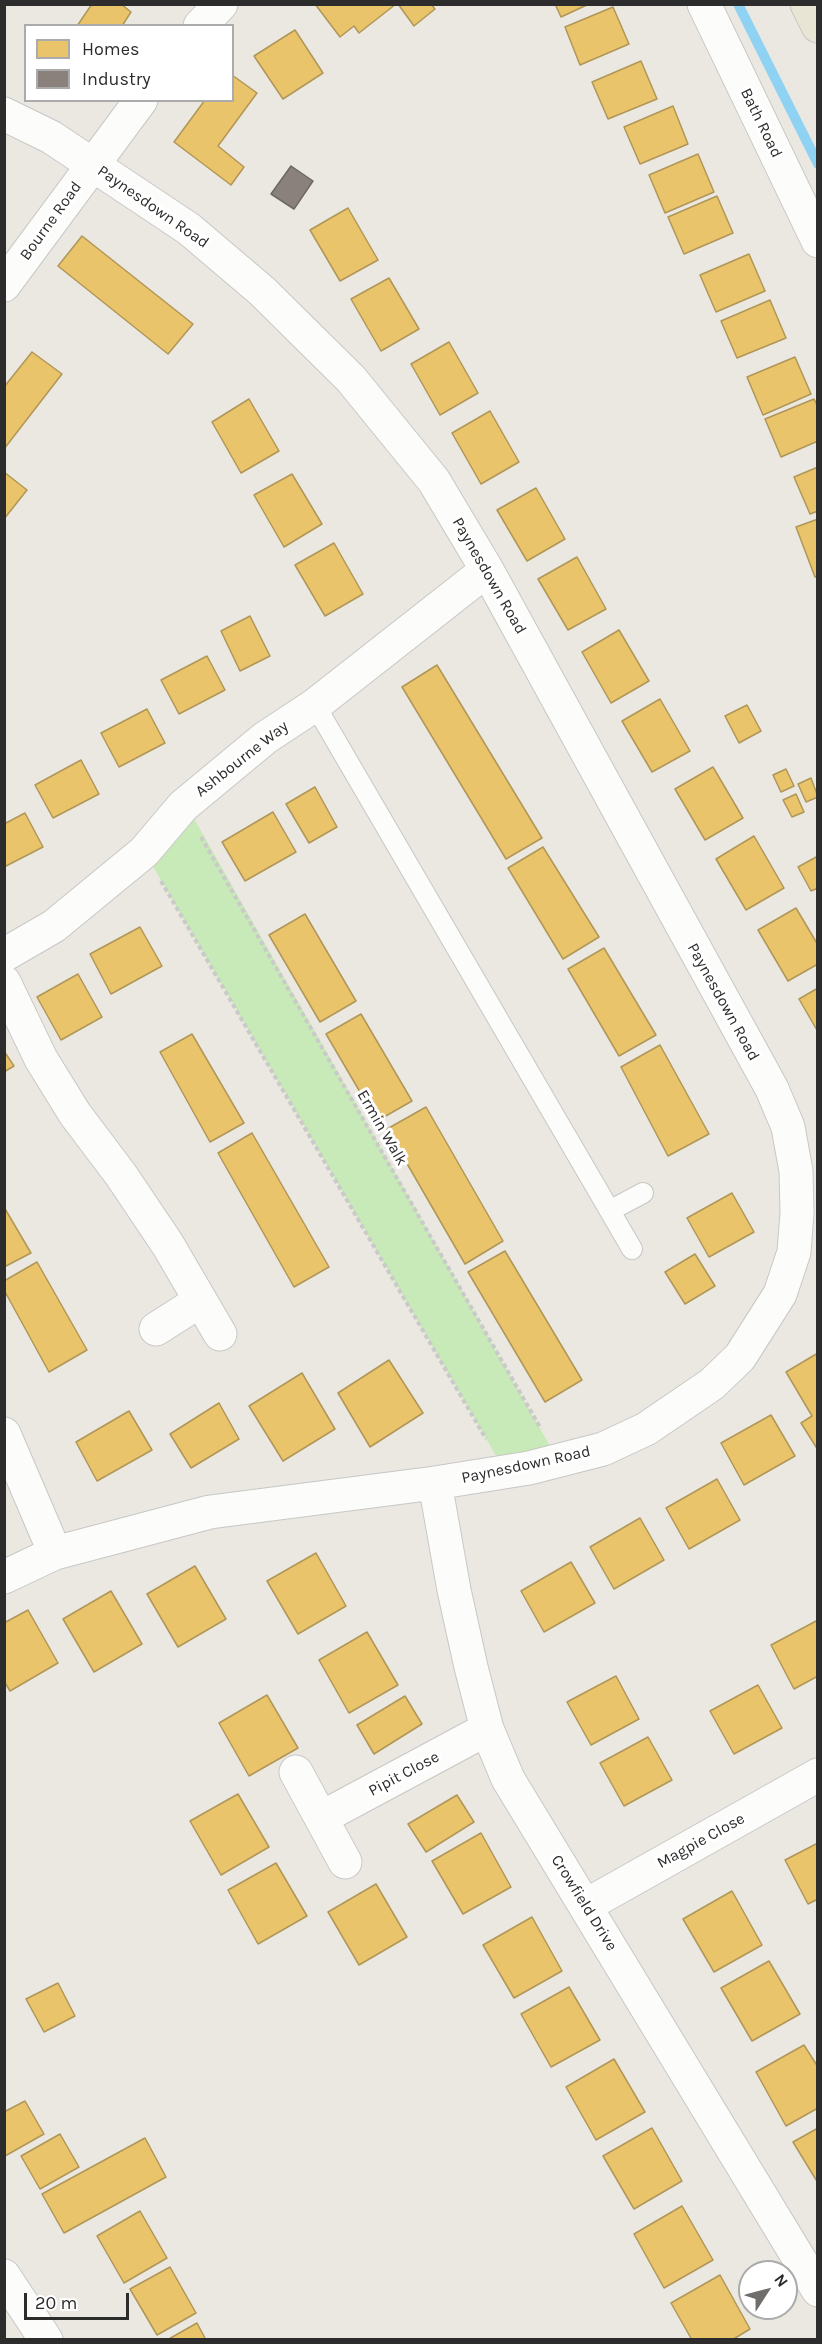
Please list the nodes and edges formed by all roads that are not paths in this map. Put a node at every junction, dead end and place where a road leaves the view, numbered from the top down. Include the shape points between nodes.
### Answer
1 (221, 4) edge
2 (704, 4) edge
3 (807, 4) edge
4 (202, 24) edge
5 (818, 26) edge
6 (139, 102) edge
7 (4, 114) edge
8 (92, 164) junction
9 (818, 241) edge
10 (4, 285) edge
11 (487, 570) junction
12 (315, 705) junction
13 (4, 955) edge
14 (4, 982) edge
15 (643, 1193) dead end
16 (611, 1210) junction
17 (632, 1249) dead end
18 (200, 1301) junction
19 (156, 1329) dead end
20 (220, 1334) dead end
21 (4, 1434) edge
22 (435, 1483) junction
23 (55, 1553) junction
24 (4, 1577) edge
25 (487, 1729) junction
26 (296, 1772) dead end
27 (818, 1775) edge
28 (321, 1818) junction
29 (345, 1862) dead end
30 (585, 1906) junction
31 (4, 2276) edge
32 (815, 2280) edge
33 (46, 2340) edge

1 - 4 street
2 - 9 street, Bath Road
3 - 5 main road
6 - 8 street, Bourne Road
7 - 8 street, Paynesdown Road via 51,137
8 - 10 street, Bourne Road
8 - 11 street, Paynesdown Road via 189,229 262,291 351,379 434,482
11 - 12 street, Ashbourne Way
11 - 22 street, Paynesdown Road via 789,1126 796,1171 794,1252 780,1294 740,1357 712,1384 646,1430 603,1449 559,1461
12 - 13 street, Ashbourne Way via 265,738 183,806 144,852 54,926
12 - 16 lane
14 - 18 street via 41,1059 168,1245
15 - 16 lane
16 - 17 lane
18 - 19 street
18 - 20 street
21 - 23 street
22 - 23 street, Paynesdown Road via 210,1512
22 - 25 street, Crowfield Drive via 454,1590
23 - 24 street, Paynesdown Road
25 - 28 street, Pipit Close
25 - 30 street, Crowfield Drive via 508,1779
26 - 28 street
27 - 30 street, Magpie Close
28 - 29 street
30 - 32 street, Crowfield Drive
31 - 33 street

